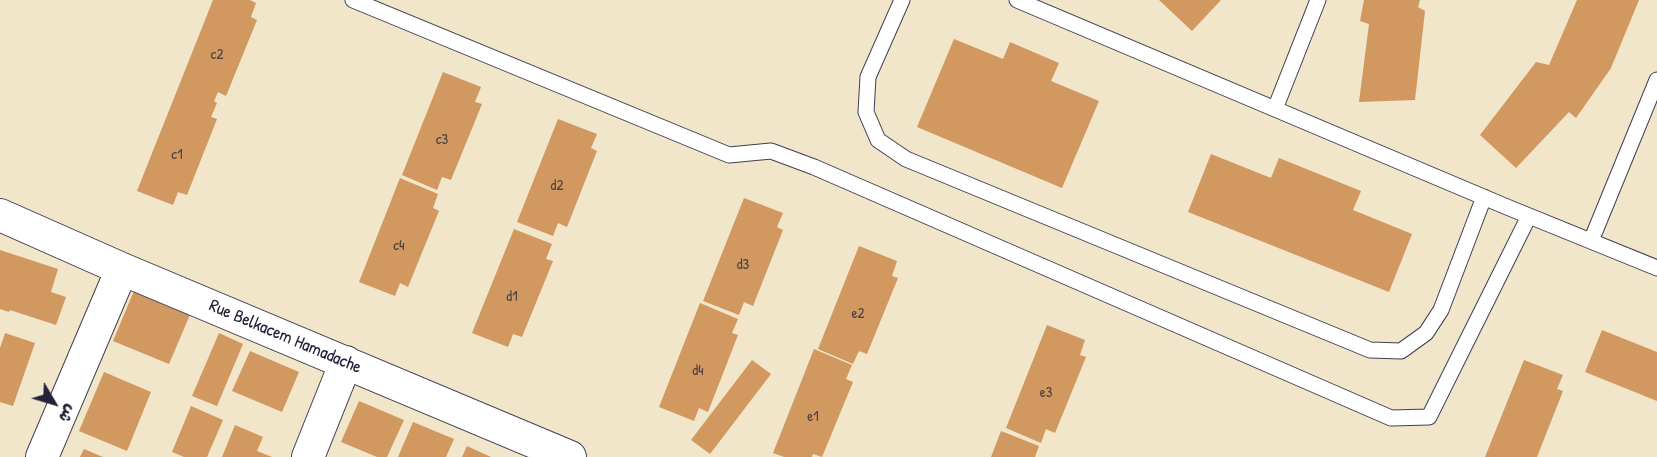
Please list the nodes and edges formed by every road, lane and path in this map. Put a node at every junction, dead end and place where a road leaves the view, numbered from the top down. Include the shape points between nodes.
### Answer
1 (353, 0) edge
2 (902, 0) edge
3 (1017, 0) edge
4 (1318, 0) edge
5 (1657, 80) edge
6 (1275, 109) junction
7 (1484, 197) junction
8 (0, 215) edge
9 (1529, 216) junction
10 (1591, 241) junction
11 (1657, 268) edge
12 (122, 269) junction
13 (346, 363) junction
14 (42, 457) edge
15 (308, 457) edge
16 (570, 457) edge

1 - 9 lane via 729,155 771,151 814,167 1391,418 1429,417
2 - 7 lane via 868,76 866,112 878,140 906,159 1370,350 1401,351 1426,333 1441,310
3 - 6 lane
4 - 6 lane
5 - 10 lane
6 - 7 lane
7 - 9 lane
8 - 12 street, Rue Belkacem Hamadache
9 - 10 lane
10 - 11 lane
12 - 13 street, Rue Belkacem Hamadache
12 - 14 street
13 - 15 street
13 - 16 street, Rue Belkacem Hamadache

